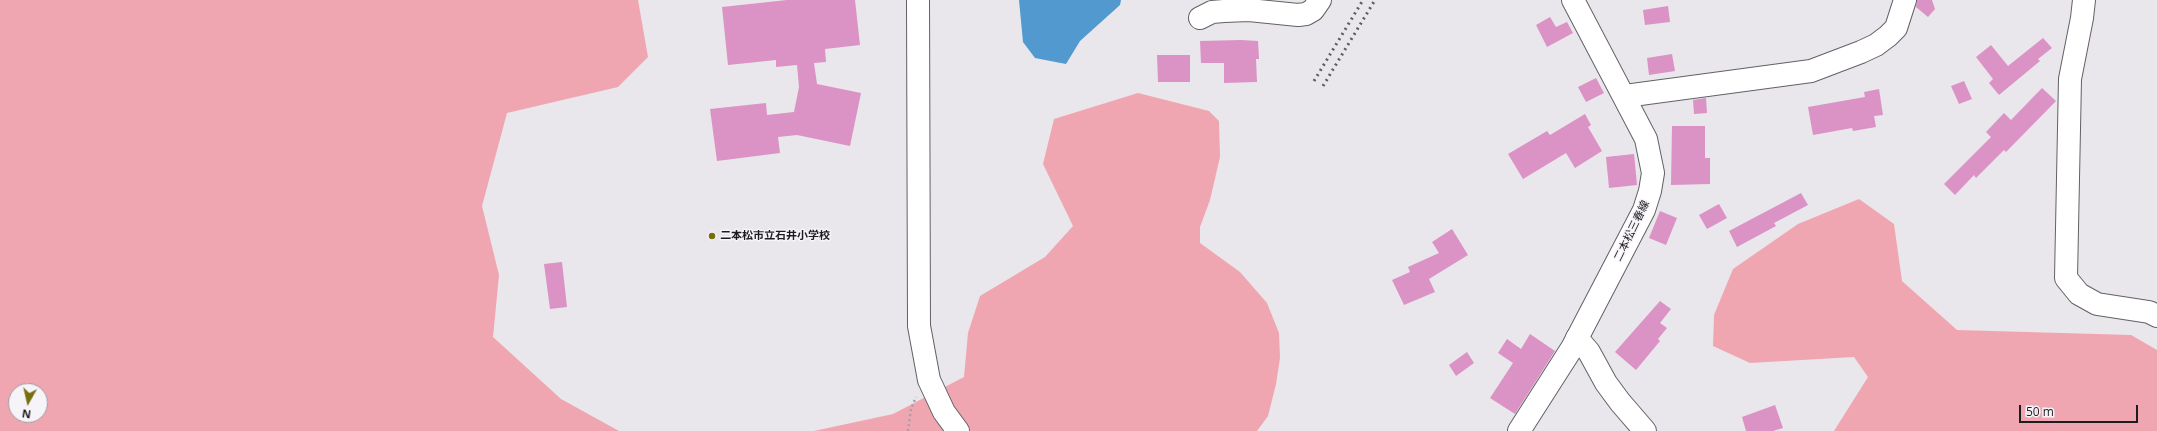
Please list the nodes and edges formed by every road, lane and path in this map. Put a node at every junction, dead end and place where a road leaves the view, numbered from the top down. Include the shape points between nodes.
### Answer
1 (918, 0) edge
2 (1320, 0) edge
3 (1573, 0) edge
4 (1906, 0) edge
5 (2084, 0) edge
6 (1200, 18) dead end
7 (1625, 96) junction
8 (2157, 316) edge
9 (1577, 338) junction
10 (929, 380) junction
11 (908, 431) edge
12 (958, 431) edge
13 (1519, 431) edge
14 (1645, 431) edge

1 - 10 street via 919,326
2 - 6 street via 1306,14 1224,11 1212,12
3 - 7 street, 二本松三春線
4 - 7 street via 1896,28 1888,36 1876,45 1811,72
5 - 8 street via 2070,80 2066,278 2079,294 2097,304 2149,312
7 - 9 street, 二本松三春線 via 1646,139 1653,173 1650,192 1644,210
9 - 13 street, 二本松三春線
9 - 14 street via 1589,352 1606,383
10 - 11 path via 914,400
10 - 12 street via 944,412

